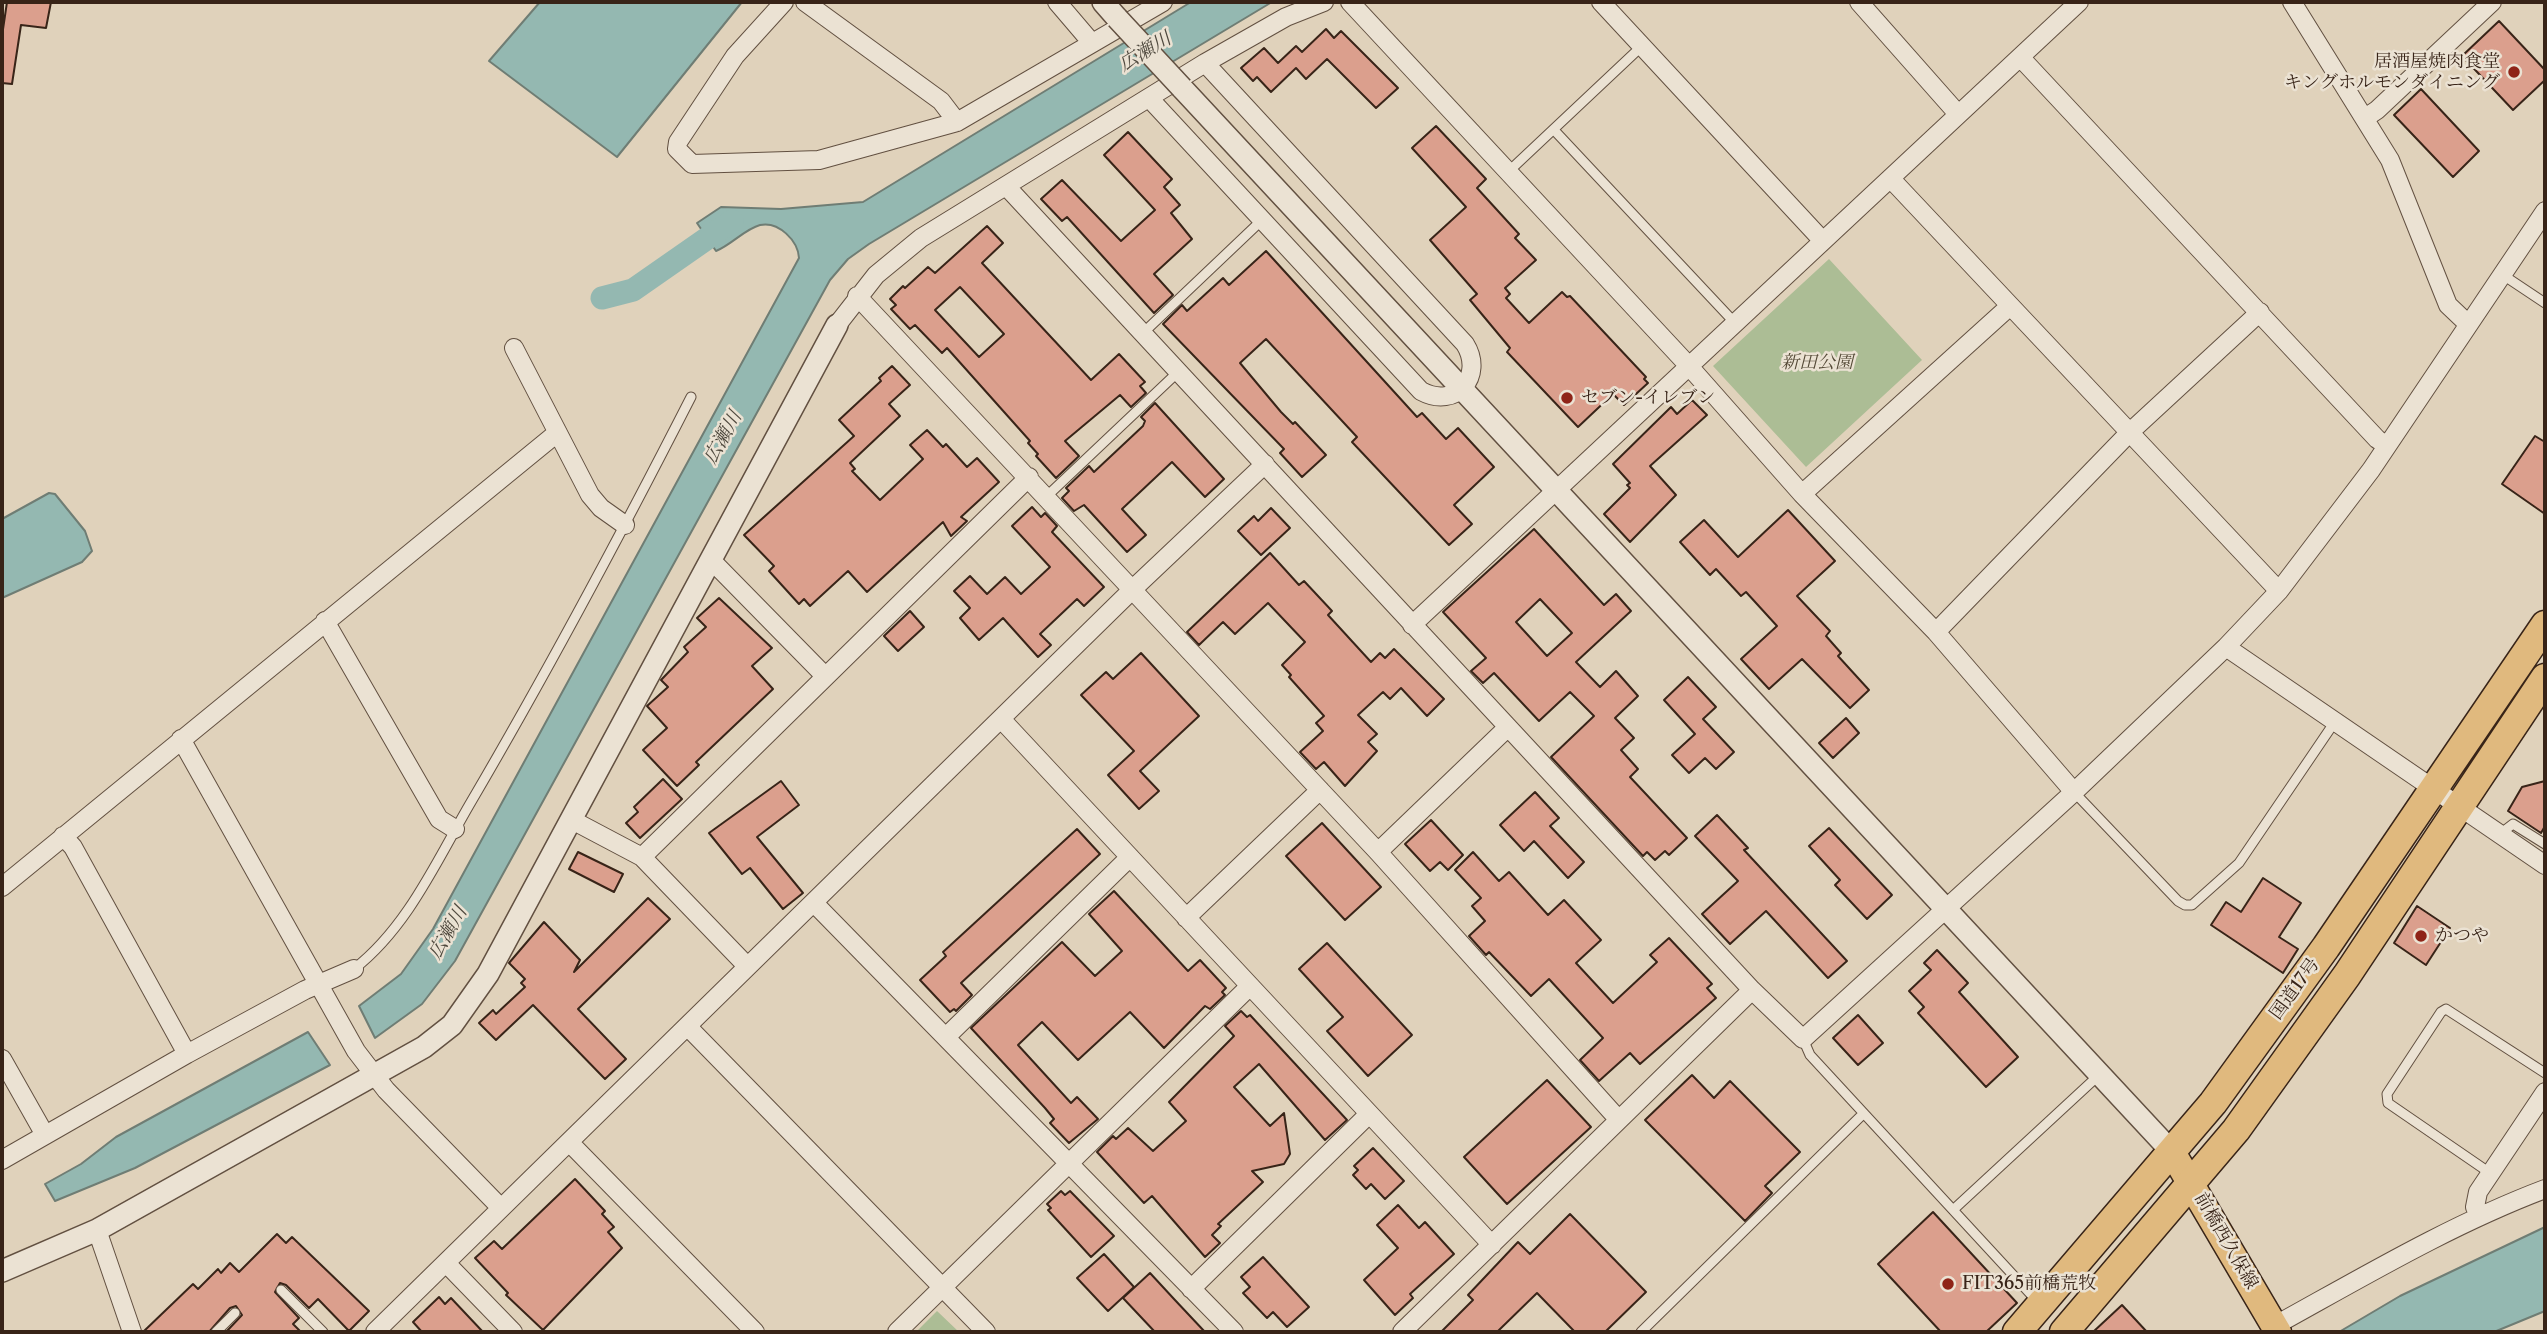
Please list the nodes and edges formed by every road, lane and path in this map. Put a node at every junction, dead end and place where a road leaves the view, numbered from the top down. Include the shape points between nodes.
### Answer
1 (784, 2) edge
2 (805, 2) edge
3 (1057, 2) edge
4 (1103, 2) edge
5 (1324, 2) edge
6 (1350, 2) edge
7 (1601, 2) edge
8 (1859, 2) edge
9 (2079, 2) edge
10 (2292, 2) edge
11 (2492, 2) edge
12 (1151, 5) edge
13 (1093, 43) junction
14 (1643, 45) junction
15 (2020, 57) junction
16 (1205, 64) junction
17 (1149, 98) junction
18 (1958, 114) junction
19 (2365, 118) junction
20 (957, 122) junction
21 (1554, 130) junction
22 (1507, 173) junction
23 (1891, 179) junction
24 (1006, 186) junction
25 (2545, 211) edge
26 (1262, 220) junction
27 (1822, 240) junction
28 (2503, 275) junction
29 (857, 296) junction
30 (2545, 303) edge
31 (2010, 306) junction
32 (2260, 312) junction
33 (1734, 322) junction
34 (2468, 324) junction
35 (837, 325) joint
36 (1142, 334) junction
37 (514, 348) dead end
38 (1688, 365) junction
39 (1178, 373) junction
40 (1462, 388) junction
41 (691, 397) dead end
42 (556, 433) junction
43 (2129, 433) junction
44 (2387, 446) junction
45 (1265, 464) junction
46 (1029, 477) junction
47 (1556, 488) junction
48 (1802, 494) junction
49 (1047, 496) junction
50 (625, 525) junction
51 (709, 562) junction
52 (1133, 588) junction
53 (2279, 591) junction
54 (325, 621) junction
55 (1412, 625) junction
56 (2545, 625) edge
57 (1936, 632) junction
58 (2226, 648) junction
59 (825, 676) junction
60 (2545, 678) edge
61 (1002, 720) junction
62 (2334, 723) junction
63 (1507, 727) junction
64 (181, 739) junction
65 (1320, 790) junction
66 (2434, 790) junction
67 (2074, 792) junction
68 (2459, 806) junction
69 (572, 820) junction
70 (455, 830) junction
71 (2500, 834) junction
72 (63, 836) junction
73 (2545, 844) edge
74 (1378, 852) junction
75 (1130, 857) junction
76 (642, 858) junction
77 (2545, 865) edge
78 (2, 887) edge
79 (814, 903) junction
80 (1947, 909) junction
81 (1186, 918) junction
82 (747, 966) junction
83 (354, 969) joint
84 (321, 984) junction
85 (1250, 986) junction
86 (1752, 990) junction
87 (688, 1027) junction
88 (947, 1036) junction
89 (1803, 1039) junction
90 (187, 1054) junction
91 (2, 1059) edge
92 (2545, 1073) edge
93 (2100, 1074) junction
94 (374, 1075) junction
95 (2545, 1092) edge
96 (1369, 1114) junction
97 (1863, 1114) junction
98 (1619, 1120) junction
99 (45, 1135) junction
100 (569, 1142) junction
101 (2172, 1152) junction
102 (2, 1160) edge
103 (1069, 1164) junction
104 (2490, 1173) junction
105 (2192, 1183) junction
106 (2545, 1189) edge
107 (501, 1208) junction
108 (1953, 1210) junction
109 (2479, 1216) junction
110 (97, 1230) junction
111 (1492, 1245) junction
112 (446, 1264) junction
113 (2, 1271) edge
114 (943, 1289) junction
115 (1191, 1289) junction
116 (281, 1290) dead end
117 (2040, 1305) junction
118 (235, 1313) dead end
119 (2276, 1329) edge
120 (132, 1332) edge
121 (216, 1332) edge
122 (323, 1332) edge
123 (375, 1332) edge
124 (513, 1332) edge
125 (755, 1332) edge
126 (897, 1332) edge
127 (986, 1332) edge
128 (1234, 1332) edge
129 (1402, 1332) edge
130 (1641, 1332) edge
131 (2017, 1332) edge
132 (2064, 1332) edge

1 - 20 street via 735,56 678,142 677,149 688,162 699,166 819,160
2 - 20 street via 941,101
3 - 13 street
4 - 40 street, bridge
5 - 16 street via 1286,17
6 - 22 street
7 - 14 street
8 - 18 street
9 - 15 street
10 - 19 street
11 - 19 street
12 - 13 street
13 - 20 street
14 - 21 lane
14 - 27 street
15 - 18 street
15 - 32 street
16 - 17 street
16 - 40 street via 1472,354 1472,368
17 - 24 street
17 - 26 street
18 - 23 street
19 - 34 street via 2396,171 2448,305
21 - 22 lane
21 - 33 lane
22 - 38 street
23 - 27 street
23 - 31 street
24 - 29 street via 921,238
24 - 36 street
25 - 28 street
26 - 36 lane
26 - 40 street via 1428,395 1450,397
27 - 33 street
28 - 30 lane
28 - 34 street
29 - 35 street
29 - 46 street
31 - 43 street
31 - 48 street
32 - 43 street
32 - 44 street
33 - 38 street
34 - 44 street
35 - 51 street
36 - 39 street
37 - 42 street
38 - 47 street
38 - 48 street
39 - 45 street
39 - 49 lane
40 - 47 street
41 - 50 lane
42 - 50 street via 590,495
42 - 54 street
43 - 53 street
43 - 57 street
44 - 53 street
45 - 52 street
45 - 55 street
46 - 49 street
46 - 59 street
47 - 55 street
47 - 80 street
48 - 57 street
49 - 52 street
50 - 70 lane
51 - 59 street
51 - 69 street
52 - 61 street
52 - 65 street
53 - 58 street
54 - 64 street
54 - 70 street via 439,819
55 - 63 street
56 - 66 highway, 国道17号
57 - 67 street
58 - 62 street
58 - 67 street
59 - 76 street
60 - 68 highway, 国道17号
61 - 75 street
61 - 79 street
62 - 66 street
62 - 67 lane via 2239,863 2192,905 2178,901
63 - 74 street
63 - 86 street
64 - 72 street
64 - 84 street
65 - 74 street
65 - 81 street
66 - 68 street
66 - 101 highway, 国道17号 via 2213,1103
67 - 80 street
68 - 71 street
68 - 105 highway, 国道17号 via 2347,975 2236,1130
69 - 76 street
69 - 94 street via 471,1002 440,1036
70 - 83 lane via 393,934
71 - 73 lane via 2512,824
71 - 77 street
72 - 78 street
72 - 90 street
74 - 98 street
75 - 81 street
75 - 88 street
76 - 82 street
79 - 82 street
79 - 88 street
80 - 89 street
80 - 93 street
81 - 85 street
82 - 87 street
83 - 84 street
84 - 90 street
84 - 94 street
85 - 96 street
85 - 103 street
86 - 89 street
86 - 98 street
87 - 100 street
87 - 114 street
88 - 103 street
89 - 97 lane via 1810,1055
90 - 99 street
91 - 99 street
92 - 104 lane via 2446,1009 2387,1094 2388,1104
93 - 101 street
93 - 108 lane
94 - 107 street
94 - 110 street
95 - 104 street
96 - 111 street
96 - 115 street
97 - 108 lane
97 - 130 lane
98 - 111 street
99 - 102 street
100 - 107 street
100 - 125 street
101 - 105 main road, 前橋西久保線
101 - 117 highway, 国道17号
103 - 114 street
103 - 115 street
104 - 109 street via 2478,1192 2475,1207
105 - 119 main road, 前橋西久保線
105 - 132 highway, 国道17号
106 - 109 street
107 - 112 street
108 - 117 lane
109 - 119 street
110 - 113 street
110 - 120 street
111 - 129 street
112 - 123 street
112 - 124 street
114 - 126 street
114 - 127 street
115 - 128 street
116 - 122 lane
117 - 131 highway, 国道17号
118 - 121 lane

